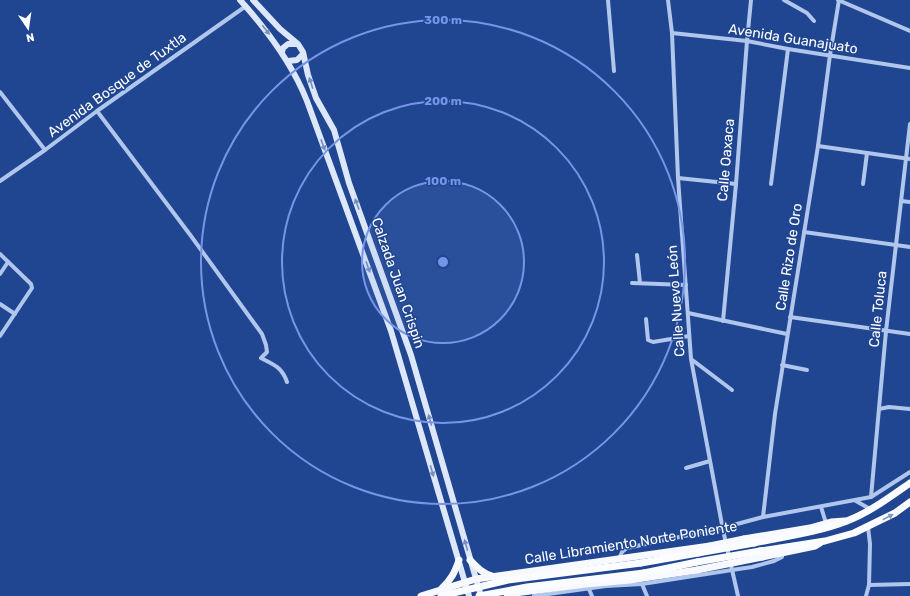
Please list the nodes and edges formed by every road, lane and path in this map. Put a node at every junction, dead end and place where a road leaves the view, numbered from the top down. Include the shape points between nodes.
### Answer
1 (240, 0) edge
2 (253, 0) edge
3 (608, 0) edge
4 (668, 0) edge
5 (751, 0) edge
6 (784, 0) edge
7 (839, 0) edge
8 (246, 6) junction
9 (814, 21) dead end
10 (910, 31) edge
11 (672, 33) junction
12 (747, 41) junction
13 (298, 44) junction
14 (788, 49) junction
15 (282, 52) junction
16 (303, 54) junction
17 (830, 56) junction
18 (288, 61) junction
19 (910, 68) edge
20 (614, 71) dead end
21 (0, 92) edge
22 (97, 111) junction
23 (910, 124) edge
24 (818, 146) junction
25 (45, 150) junction
26 (867, 152) junction
27 (908, 158) edge
28 (678, 178) junction
29 (0, 181) edge
30 (736, 184) junction
31 (771, 184) dead end
32 (863, 184) dead end
33 (902, 201) junction
34 (910, 202) edge
35 (804, 232) junction
36 (896, 245) junction
37 (910, 247) edge
38 (0, 254) edge
39 (637, 255) dead end
40 (8, 262) junction
41 (0, 274) edge
42 (632, 283) dead end
43 (640, 283) junction
44 (686, 284) junction
45 (0, 304) edge
46 (688, 313) junction
47 (15, 314) junction
48 (790, 317) junction
49 (646, 319) dead end
50 (723, 321) junction
51 (886, 330) junction
52 (787, 334) junction
53 (910, 334) edge
54 (0, 336) edge
55 (689, 336) junction
56 (691, 359) junction
57 (782, 365) junction
58 (806, 370) dead end
59 (287, 382) dead end
60 (732, 390) dead end
61 (878, 409) junction
62 (910, 409) edge
63 (710, 461) junction
64 (686, 468) dead end
65 (910, 472) edge
66 (910, 483) edge
67 (871, 497) junction
68 (856, 501) junction
69 (910, 502) edge
70 (821, 507) junction
71 (870, 509) junction
72 (763, 517) junction
73 (847, 521) junction
74 (826, 523) junction
75 (868, 527) junction
76 (722, 528) junction
77 (825, 541) junction
78 (782, 553) junction
79 (761, 554) junction
80 (619, 559) junction
81 (458, 560) junction
82 (470, 560) junction
83 (697, 566) junction
84 (732, 570) junction
85 (494, 576) junction
86 (476, 579) junction
87 (465, 582) junction
88 (642, 584) junction
89 (910, 584) edge
90 (869, 585) junction
91 (587, 586) junction
92 (439, 593) edge
93 (421, 596) edge
94 (470, 596) edge
95 (480, 596) edge
96 (497, 596) edge
97 (534, 596) edge
98 (592, 596) edge
99 (647, 596) edge
100 (737, 596) edge
101 (866, 596) edge

1 - 8 main road, Calzada Juan Crispin
2 - 13 main road, Calzada Juan Crispin
3 - 20 street
4 - 11 street, Calle Nuevo León
5 - 12 street, Calle Oaxaca
6 - 9 street
7 - 10 street
7 - 17 street, Calle Rizo de Oro
8 -> 15 main road, Calzada Juan Crispin
8 - 22 street, Avenida Bosque de Tuxtla
11 - 12 street, Avenida Guanajuato
11 - 28 street, Calle Nuevo León
12 - 14 street, Avenida Guanajuato
12 - 30 street, Calle Oaxaca
13 - 15 main road via 288,44
13 - 16 main road, Calzada Juan Crispin
14 - 17 street, Avenida Guanajuato
14 - 31 street
15 - 18 main road, Calzada Juan Crispin
16 - 18 main road via 297,60
82 -> 16 main road, Calzada Juan Crispin via 411,355 349,183 334,130 316,98
17 - 19 street, Avenida Guanajuato
17 - 24 street, Calle Rizo de Oro
18 -> 81 main road, Calzada Juan Crispin via 300,82 391,331
21 - 25 street
22 - 25 street, Avenida Bosque de Tuxtla
22 - 59 street via 262,334 267,352 261,358 279,368
23 - 27 street, Calle Toluca
24 - 26 street
24 - 35 street, Calle Rizo de Oro
25 - 29 street, Avenida Bosque de Tuxtla
26 - 27 street
26 - 32 street
27 - 33 street, Calle Toluca
28 - 30 street
28 - 44 street, Calle Nuevo León
30 - 50 street, Calle Oaxaca
33 - 34 street
33 - 36 street, Calle Toluca
35 - 36 street
35 - 48 street, Calle Rizo de Oro
36 - 37 street
36 - 51 street, Calle Toluca
38 - 40 street
39 - 43 street
40 - 41 street
40 - 47 street via 32,288
42 - 43 street
43 - 44 street
44 - 46 street, Calle Nuevo León
45 - 47 street
46 - 50 street
46 - 55 street, Calle Nuevo León
47 - 54 street
48 - 51 street
48 - 52 street, Calle Rizo de Oro
49 - 55 street via 648,340 654,342
50 - 52 street
51 - 53 street
51 - 61 street, Calle Toluca
52 - 57 street, Calle Rizo de Oro
55 - 56 street, Calle Nuevo León
56 - 60 street
56 - 63 street, Calle Nuevo León
57 - 58 street
57 - 72 street, Calle Rizo de Oro
61 - 62 street
61 - 67 street, Calle Toluca
63 - 64 street
63 - 76 street, Calle Nuevo León
65 - 67 street
66 - 71 highway, Calle Libramiento Norte Poniente
67 - 68 street
68 - 70 street
68 - 71 street
75 -> 69 highway, Calle Libramiento Norte Poniente
70 - 72 street
70 - 74 street
71 - 73 highway, Calle Libramiento Norte Poniente
72 - 76 street
73 - 74 main road, Calle Libramiento Norte Poniente
73 - 92 highway, Calle Libramiento Norte Poniente, bridge via 825,528 698,553 508,580
74 - 80 main road, Calle Libramiento Norte Poniente, bridge via 710,546
75 - 77 highway, Calle Libramiento Norte Poniente via 847,536
75 - 90 street
76 - 80 street via 627,548
76 - 84 street, Calle Nuevo León
77 - 78 main road, Calle Libramiento Norte Poniente via 815,546
77 - 79 highway, Calle Libramiento Norte Poniente
78 - 79 main road, Calle Libramiento Norte Poniente
78 - 84 street via 782,556 774,561
79 - 83 highway, Calle Libramiento Norte Poniente, bridge
80 - 85 main road, Calle Libramiento Norte Poniente
81 - 87 main road, Calzada Juan Crispin
81 - 92 main road via 455,572
82 - 85 main road via 485,574
82 - 86 main road, Calzada Juan Crispin
83 - 91 main road, Calle Libramiento Norte Poniente
83 - 95 highway, Calle Libramiento Norte Poniente, bridge via 526,587
84 - 88 street
84 - 100 street, Calle Nuevo León
85 - 86 main road, Calle Libramiento Norte Poniente
86 - 87 main road, Calle Libramiento Norte Poniente
86 - 95 main road, Calzada Juan Crispin
87 - 92 main road, Calle Libramiento Norte Poniente
87 - 94 main road, Calzada Juan Crispin
88 - 91 street
88 - 99 street
89 - 90 street
90 - 101 street
91 - 96 main road, Calle Libramiento Norte Poniente
91 - 97 street
91 - 98 street
92 - 93 main road, Calle Libramiento Norte Poniente

